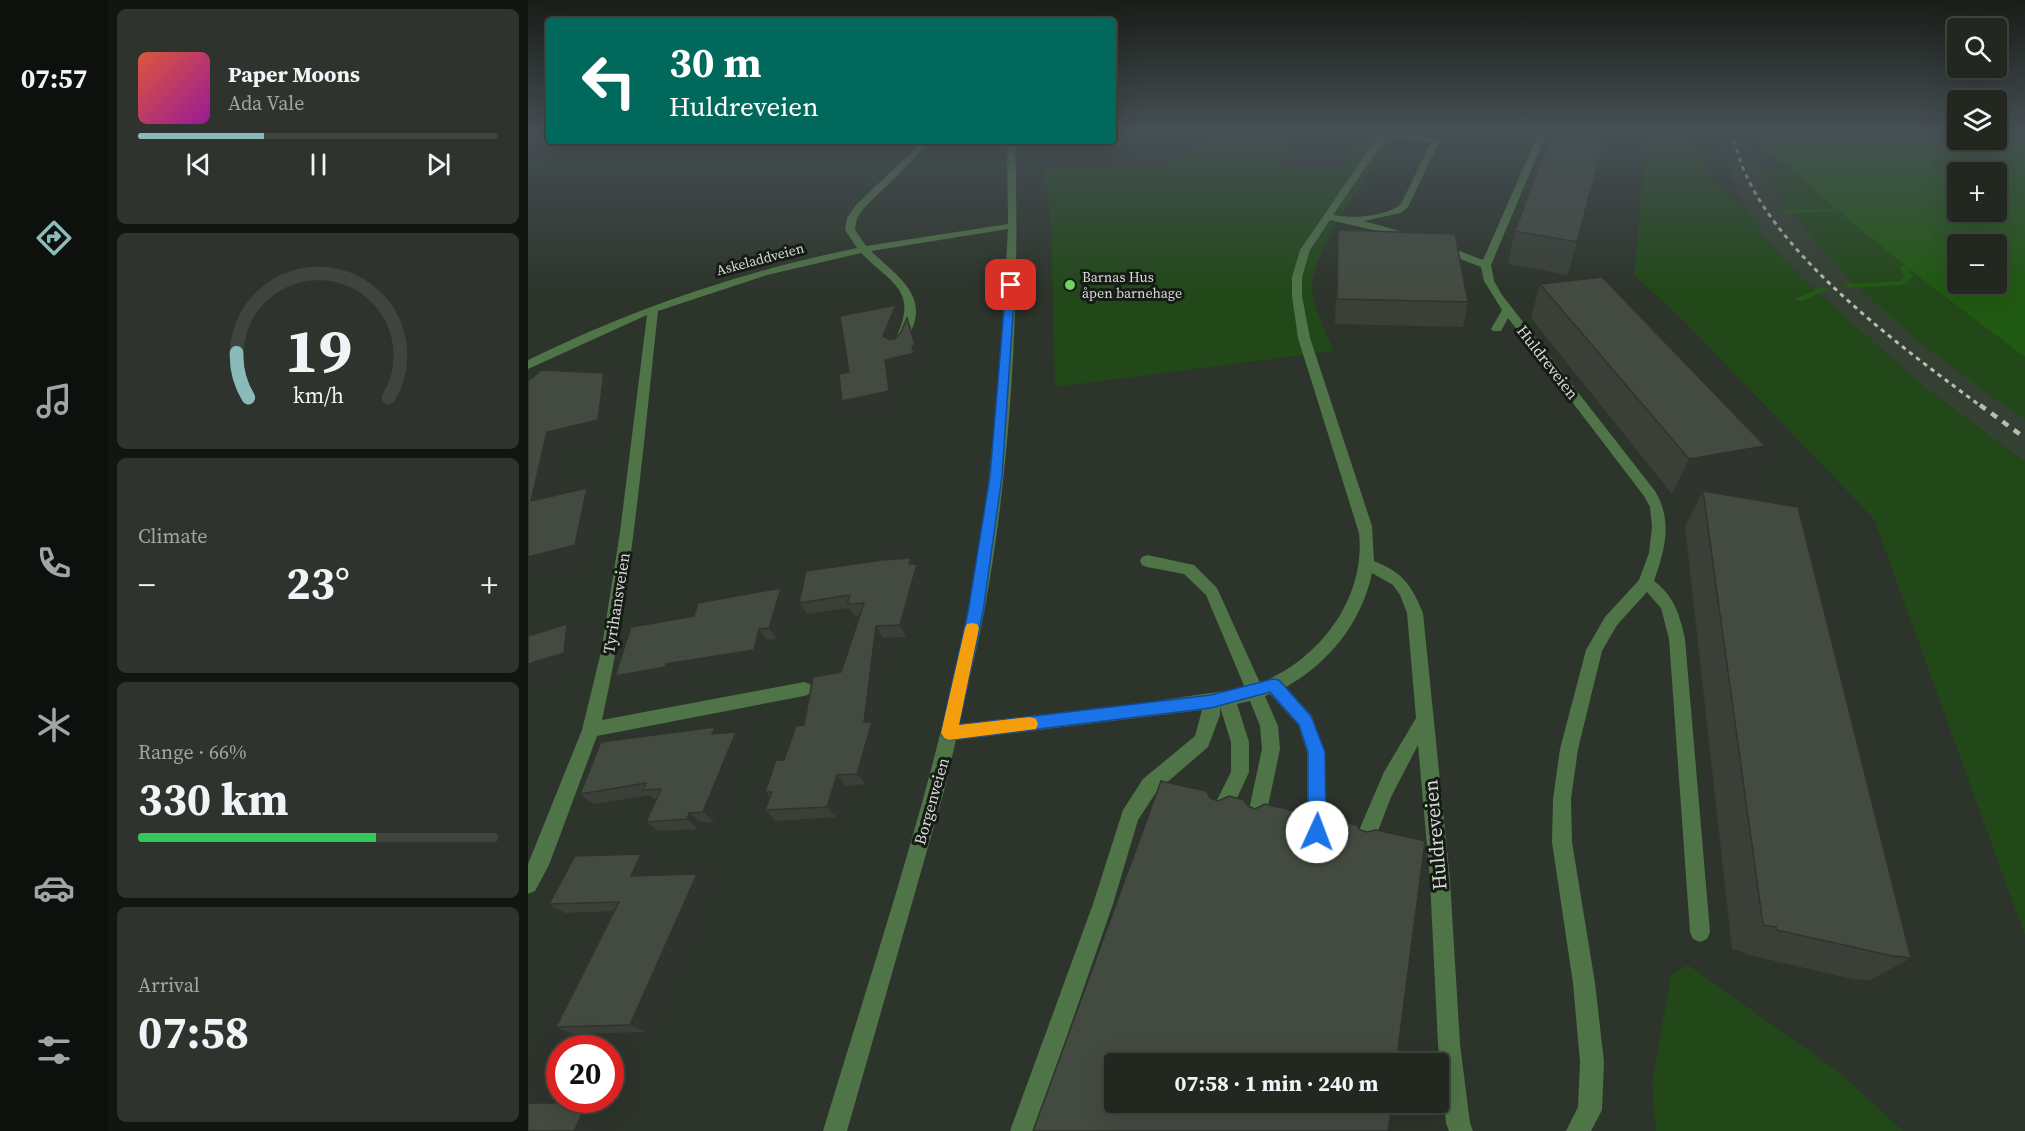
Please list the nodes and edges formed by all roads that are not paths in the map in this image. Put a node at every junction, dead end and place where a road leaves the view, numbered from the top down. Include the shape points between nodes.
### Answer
1 (882, 185) edge
2 (1012, 185) edge
3 (1348, 185) edge
4 (1415, 185) edge
5 (1520, 185) edge
6 (1326, 217) junction
7 (1352, 221) junction
8 (1370, 224) junction
9 (1013, 226) junction
10 (1374, 235) edge
11 (1418, 238) junction
12 (863, 249) junction
13 (1420, 252) edge
14 (1486, 265) junction
15 (652, 308) junction
16 (1507, 310) junction
17 (1497, 329) dead end
18 (896, 348) edge
19 (528, 365) edge
20 (1147, 561) dead end
21 (1366, 564) junction
22 (1646, 584) junction
23 (1273, 685) junction
24 (804, 689) dead end
25 (1253, 691) junction
26 (1219, 700) junction
27 (1426, 718) junction
28 (591, 730) junction
29 (949, 733) junction
30 (1221, 812) edge
31 (1257, 819) edge
32 (1317, 832) edge
33 (1364, 842) edge
34 (528, 884) edge
35 (1700, 932) dead end
36 (835, 1131) edge
37 (1022, 1131) edge
38 (1461, 1131) edge
39 (1578, 1131) edge

1 - 12 street via 852,218 850,230
2 - 9 street, Borgenveien
3 - 6 street
4 - 7 street via 1405,205 1398,210
5 - 14 street
6 - 7 street
6 - 21 street via 1305,250 1297,277 1297,296 1304,338 1361,513 1367,539
7 - 8 street
8 - 10 street
8 - 11 street
9 - 12 street, Askeladdveien
9 - 29 street, Borgenveien via 996,476 976,612
11 - 13 street
11 - 14 street
12 - 15 street, Askeladdveien via 731,282
12 - 18 street via 893,274 907,292 912,311 908,329
14 - 16 street, Huldreveien via 1489,281
15 - 19 street, Askeladdveien
15 - 28 street, Tyrihansveien via 614,619
16 - 17 street
16 - 22 street, Huldreveien via 1657,507 1656,554
20 - 25 street via 1189,569 1212,592
21 - 23 street via 1359,595 1330,644 1295,673
21 - 27 street, Huldreveien via 1391,574 1407,589 1415,613
22 - 35 street via 1663,596 1677,639
22 - 39 street, Huldreveien via 1611,621 1594,650 1569,749 1562,799 1562,842 1592,1062 1590,1110
23 - 25 street
23 - 32 street via 1305,721 1316,752
24 - 28 street
25 - 26 street
25 - 31 street via 1269,726 1271,749
26 - 29 street
26 - 30 street via 1240,742 1240,772
26 - 37 street via 1202,741 1150,786 1130,816
27 - 33 street via 1389,779
27 - 38 street, Huldreveien via 1449,1044
28 - 34 street, Tyrihansveien via 542,858
29 - 36 street, Borgenveien

